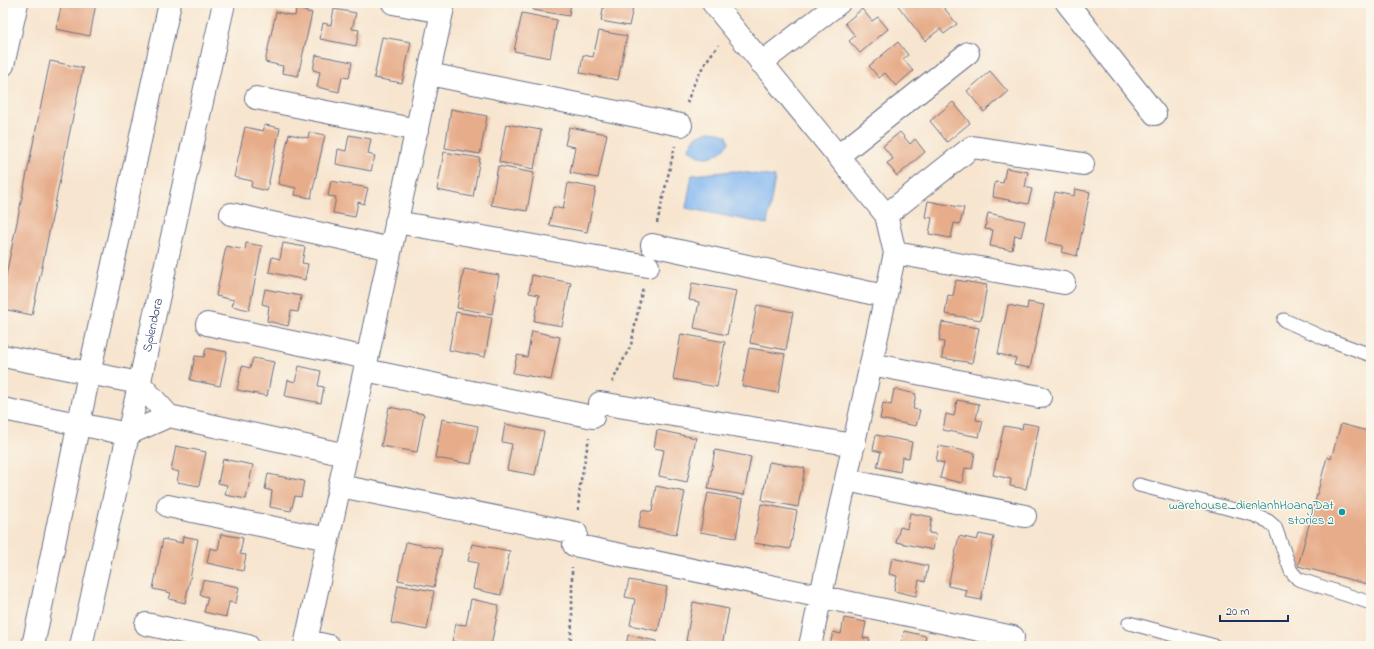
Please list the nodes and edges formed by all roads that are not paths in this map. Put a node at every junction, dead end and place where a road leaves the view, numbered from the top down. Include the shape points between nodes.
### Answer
1 (17, 3) edge
2 (170, 3) edge
3 (224, 3) edge
4 (393, 3) edge
5 (713, 3) edge
6 (839, 3) edge
7 (1071, 5) edge
8 (443, 8) edge
9 (968, 53) dead end
10 (4, 59) edge
11 (761, 63) junction
12 (429, 74) junction
13 (256, 98) dead end
14 (1155, 114) dead end
15 (681, 125) road end
16 (417, 130) junction
17 (838, 156) junction
18 (1083, 164) dead end
19 (231, 214) dead end
20 (886, 215) junction
21 (396, 222) junction
22 (391, 249) junction
23 (894, 253) junction
24 (1064, 283) dead end
25 (884, 296) junction
26 (1284, 320) dead end
27 (207, 324) dead end
28 (1371, 355) edge
29 (3, 356) edge
30 (366, 364) junction
31 (871, 364) junction
32 (89, 374) junction
33 (139, 383) junction
34 (1040, 397) dead end
35 (3, 409) edge
36 (169, 416) junction
37 (79, 425) junction
38 (128, 434) junction
39 (854, 445) junction
40 (346, 455) junction
41 (846, 480) junction
42 (1139, 485) dead end
43 (340, 486) junction
44 (168, 506) dead end
45 (1025, 516) dead end
46 (328, 539) junction
47 (820, 597) junction
48 (1371, 603) edge
49 (1128, 623) dead end
50 (146, 624) dead end
51 (1013, 637) dead end
52 (306, 644) edge
53 (33, 646) edge
54 (81, 646) edge
55 (248, 646) edge
56 (329, 646) edge
57 (810, 646) edge
58 (1215, 646) edge

1 - 10 street
2 - 32 street
3 - 33 street, Splendora
4 - 8 street
5 - 11 street
6 - 11 street
7 - 14 street
8 - 12 street
9 - 17 street
11 - 17 street
12 - 15 street
12 - 16 street
13 - 16 street
16 - 21 street
17 - 20 street
18 - 20 street via 972,147
19 - 22 street
20 - 23 street
21 - 22 street
21 - 25 street via 650,256
22 - 30 street
23 - 24 street
23 - 25 street
25 - 31 street
26 - 28 lane
27 - 30 street
29 - 32 street
30 - 39 street via 597,410
30 - 40 street
31 - 34 street
31 - 39 street
32 - 33 street
32 - 37 street
33 - 36 street
33 - 38 street, Splendora
35 - 37 street
36 - 38 street
36 - 40 street
37 - 38 street
37 - 53 street
38 - 54 street, Splendora
39 - 41 street
40 - 43 street
41 - 45 street
41 - 47 street
42 - 48 lane via 1254,515 1268,521 1275,527 1291,571 1298,579
43 - 46 street
43 - 47 street
44 - 46 street
46 - 52 street
47 - 51 street
47 - 57 street
49 - 58 lane
50 - 55 street
52 - 56 street

